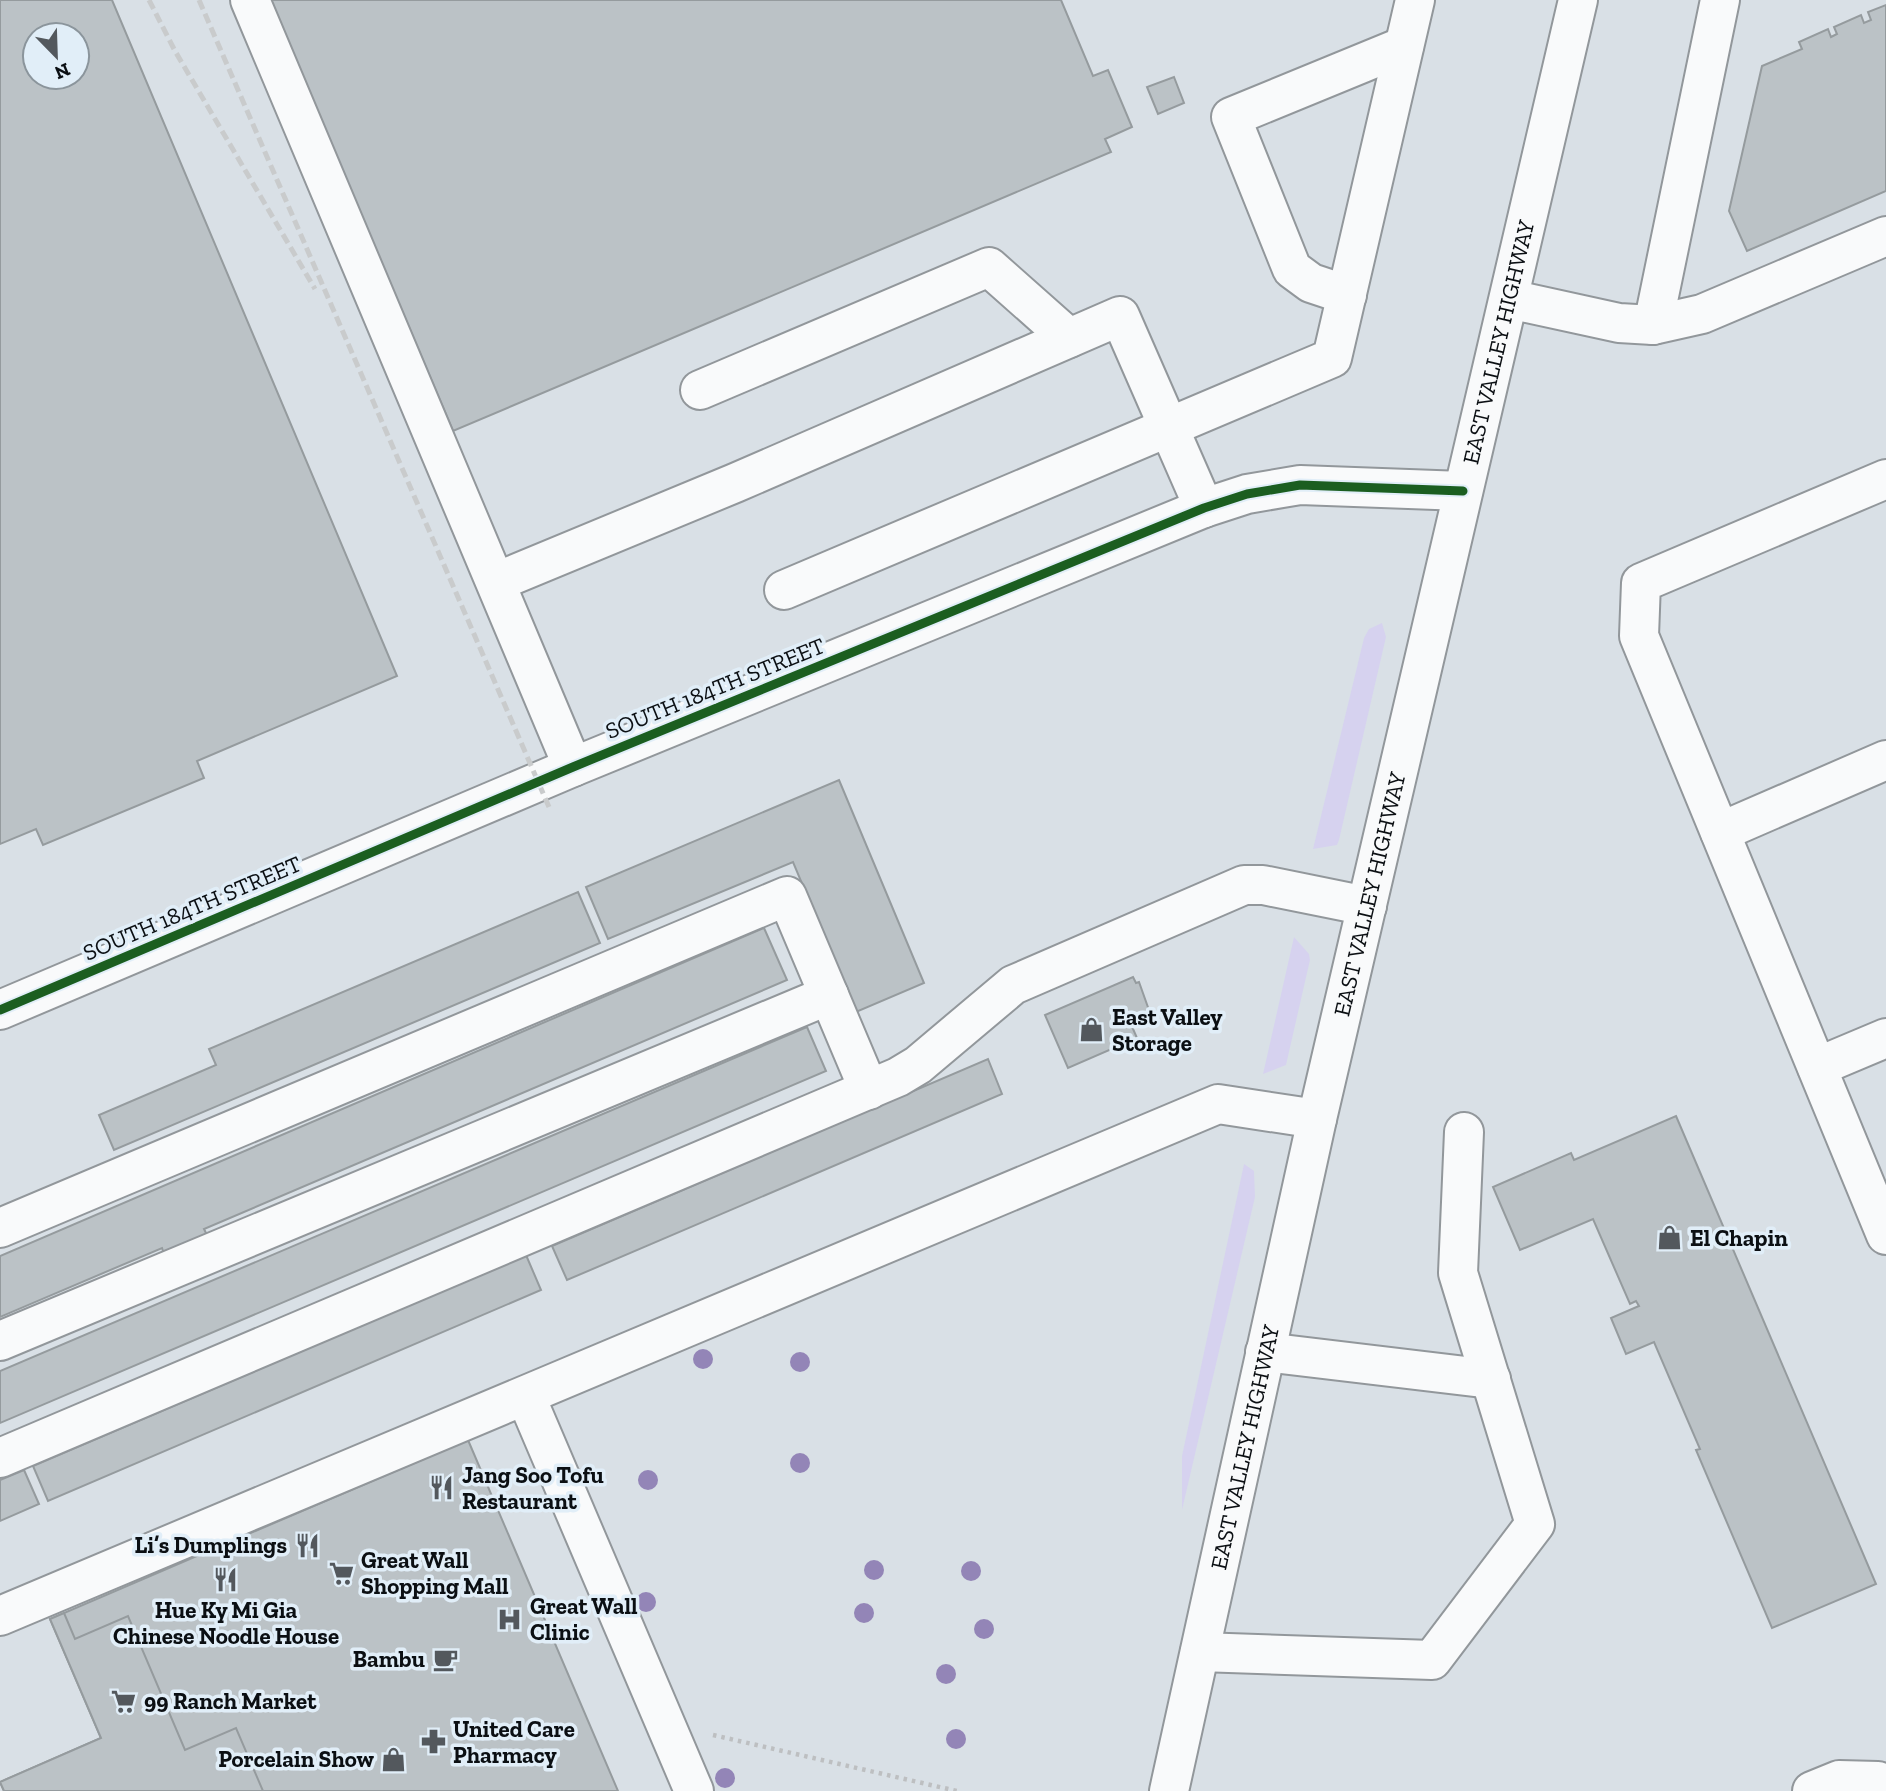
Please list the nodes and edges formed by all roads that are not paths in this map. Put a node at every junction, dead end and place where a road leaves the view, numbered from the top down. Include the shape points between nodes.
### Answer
1 (250, 0) edge
2 (1415, 0) edge
3 (1578, 0) edge
4 (1722, 1) edge
5 (1405, 46) junction
6 (1886, 236) edge
7 (1347, 295) junction
8 (1509, 299) junction
9 (1653, 325) junction
10 (1069, 338) junction
11 (700, 390) dead end
12 (1168, 427) junction
13 (1886, 478) edge
14 (1464, 491) junction
15 (1204, 508) junction
16 (496, 582) junction
17 (784, 590) dead end
18 (1886, 760) edge
19 (573, 767) junction
20 (1720, 832) junction
21 (1367, 906) junction
22 (829, 995) junction
23 (0, 1010) edge
24 (1886, 1038) edge
25 (1817, 1067) junction
26 (869, 1090) junction
27 (1317, 1118) junction
28 (1464, 1132) dead end
29 (0, 1228) edge
30 (1886, 1235) edge
31 (0, 1341) edge
32 (1265, 1352) junction
33 (1490, 1379) junction
34 (526, 1396) junction
35 (0, 1458) edge
36 (0, 1616) edge
37 (1200, 1653) junction
38 (1886, 1788) edge
39 (694, 1791) edge
40 (1169, 1791) edge
41 (1812, 1791) edge

1 - 16 main road
2 - 5 main road
3 - 8 main road, EAST VALLEY HIGHWAY
4 - 9 main road
5 - 7 main road
5 - 7 main road via 1231,117 1292,269 1311,283
6 - 9 main road via 1702,314
7 - 12 main road via 1332,358
8 - 9 main road via 1619,323
8 - 14 main road, EAST VALLEY HIGHWAY
10 - 11 main road via 989,267
10 - 12 main road via 1120,316
10 - 16 main road
12 - 15 main road
12 - 17 main road
13 - 20 main road via 1641,583 1639,636
14 - 15 main road, SOUTH 184TH STREET via 1300,485 1247,494
14 - 21 main road, EAST VALLEY HIGHWAY
15 - 19 main road, SOUTH 184TH STREET
16 - 19 main road
18 - 20 main road
19 - 23 main road, SOUTH 184TH STREET
20 - 25 main road
21 - 26 main road via 1263,885 1244,886 1013,985 918,1065
21 - 27 main road, EAST VALLEY HIGHWAY
22 - 26 main road
22 - 29 main road via 787,896
22 - 31 main road
24 - 25 main road
25 - 30 main road
26 - 35 main road
27 - 32 main road, EAST VALLEY HIGHWAY
27 - 34 main road via 1218,1104
28 - 33 main road via 1458,1273
32 - 33 main road
32 - 37 main road, EAST VALLEY HIGHWAY
33 - 37 main road via 1535,1524 1432,1660
34 - 36 main road
34 - 39 main road
37 - 40 main road, EAST VALLEY HIGHWAY
38 - 41 main road via 1878,1780 1839,1780

